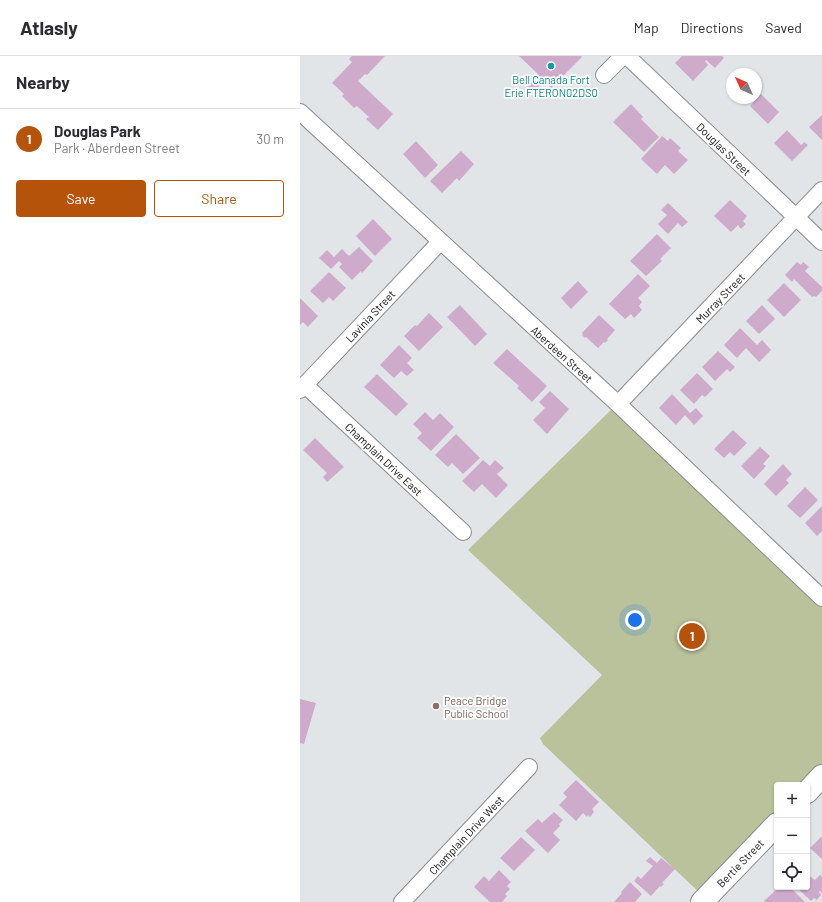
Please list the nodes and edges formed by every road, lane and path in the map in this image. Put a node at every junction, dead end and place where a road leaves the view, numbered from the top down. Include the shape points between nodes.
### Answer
1 (623, 56) edge
2 (627, 56) edge
3 (604, 75) dead end
4 (300, 112) edge
5 (822, 190) edge
6 (796, 218) junction
7 (440, 242) junction
8 (822, 242) edge
9 (302, 387) edge
10 (618, 404) junction
11 (463, 532) dead end
12 (822, 598) edge
13 (529, 768) dead end
14 (822, 776) edge
15 (810, 789) edge
16 (774, 827) edge
17 (402, 902) edge
18 (702, 902) edge

1 - 3 street
2 - 6 street, Douglas Street
4 - 7 street, Aberdeen Street
5 - 6 street, Murray Street
6 - 8 street, Douglas Street
6 - 10 street, Murray Street
7 - 9 street, Lavinia Street
7 - 10 street, Aberdeen Street
9 - 11 street, Champlain Drive East
10 - 12 street, Aberdeen Street
13 - 17 street, Champlain Drive West
14 - 15 street
16 - 18 street, Bertie Street

